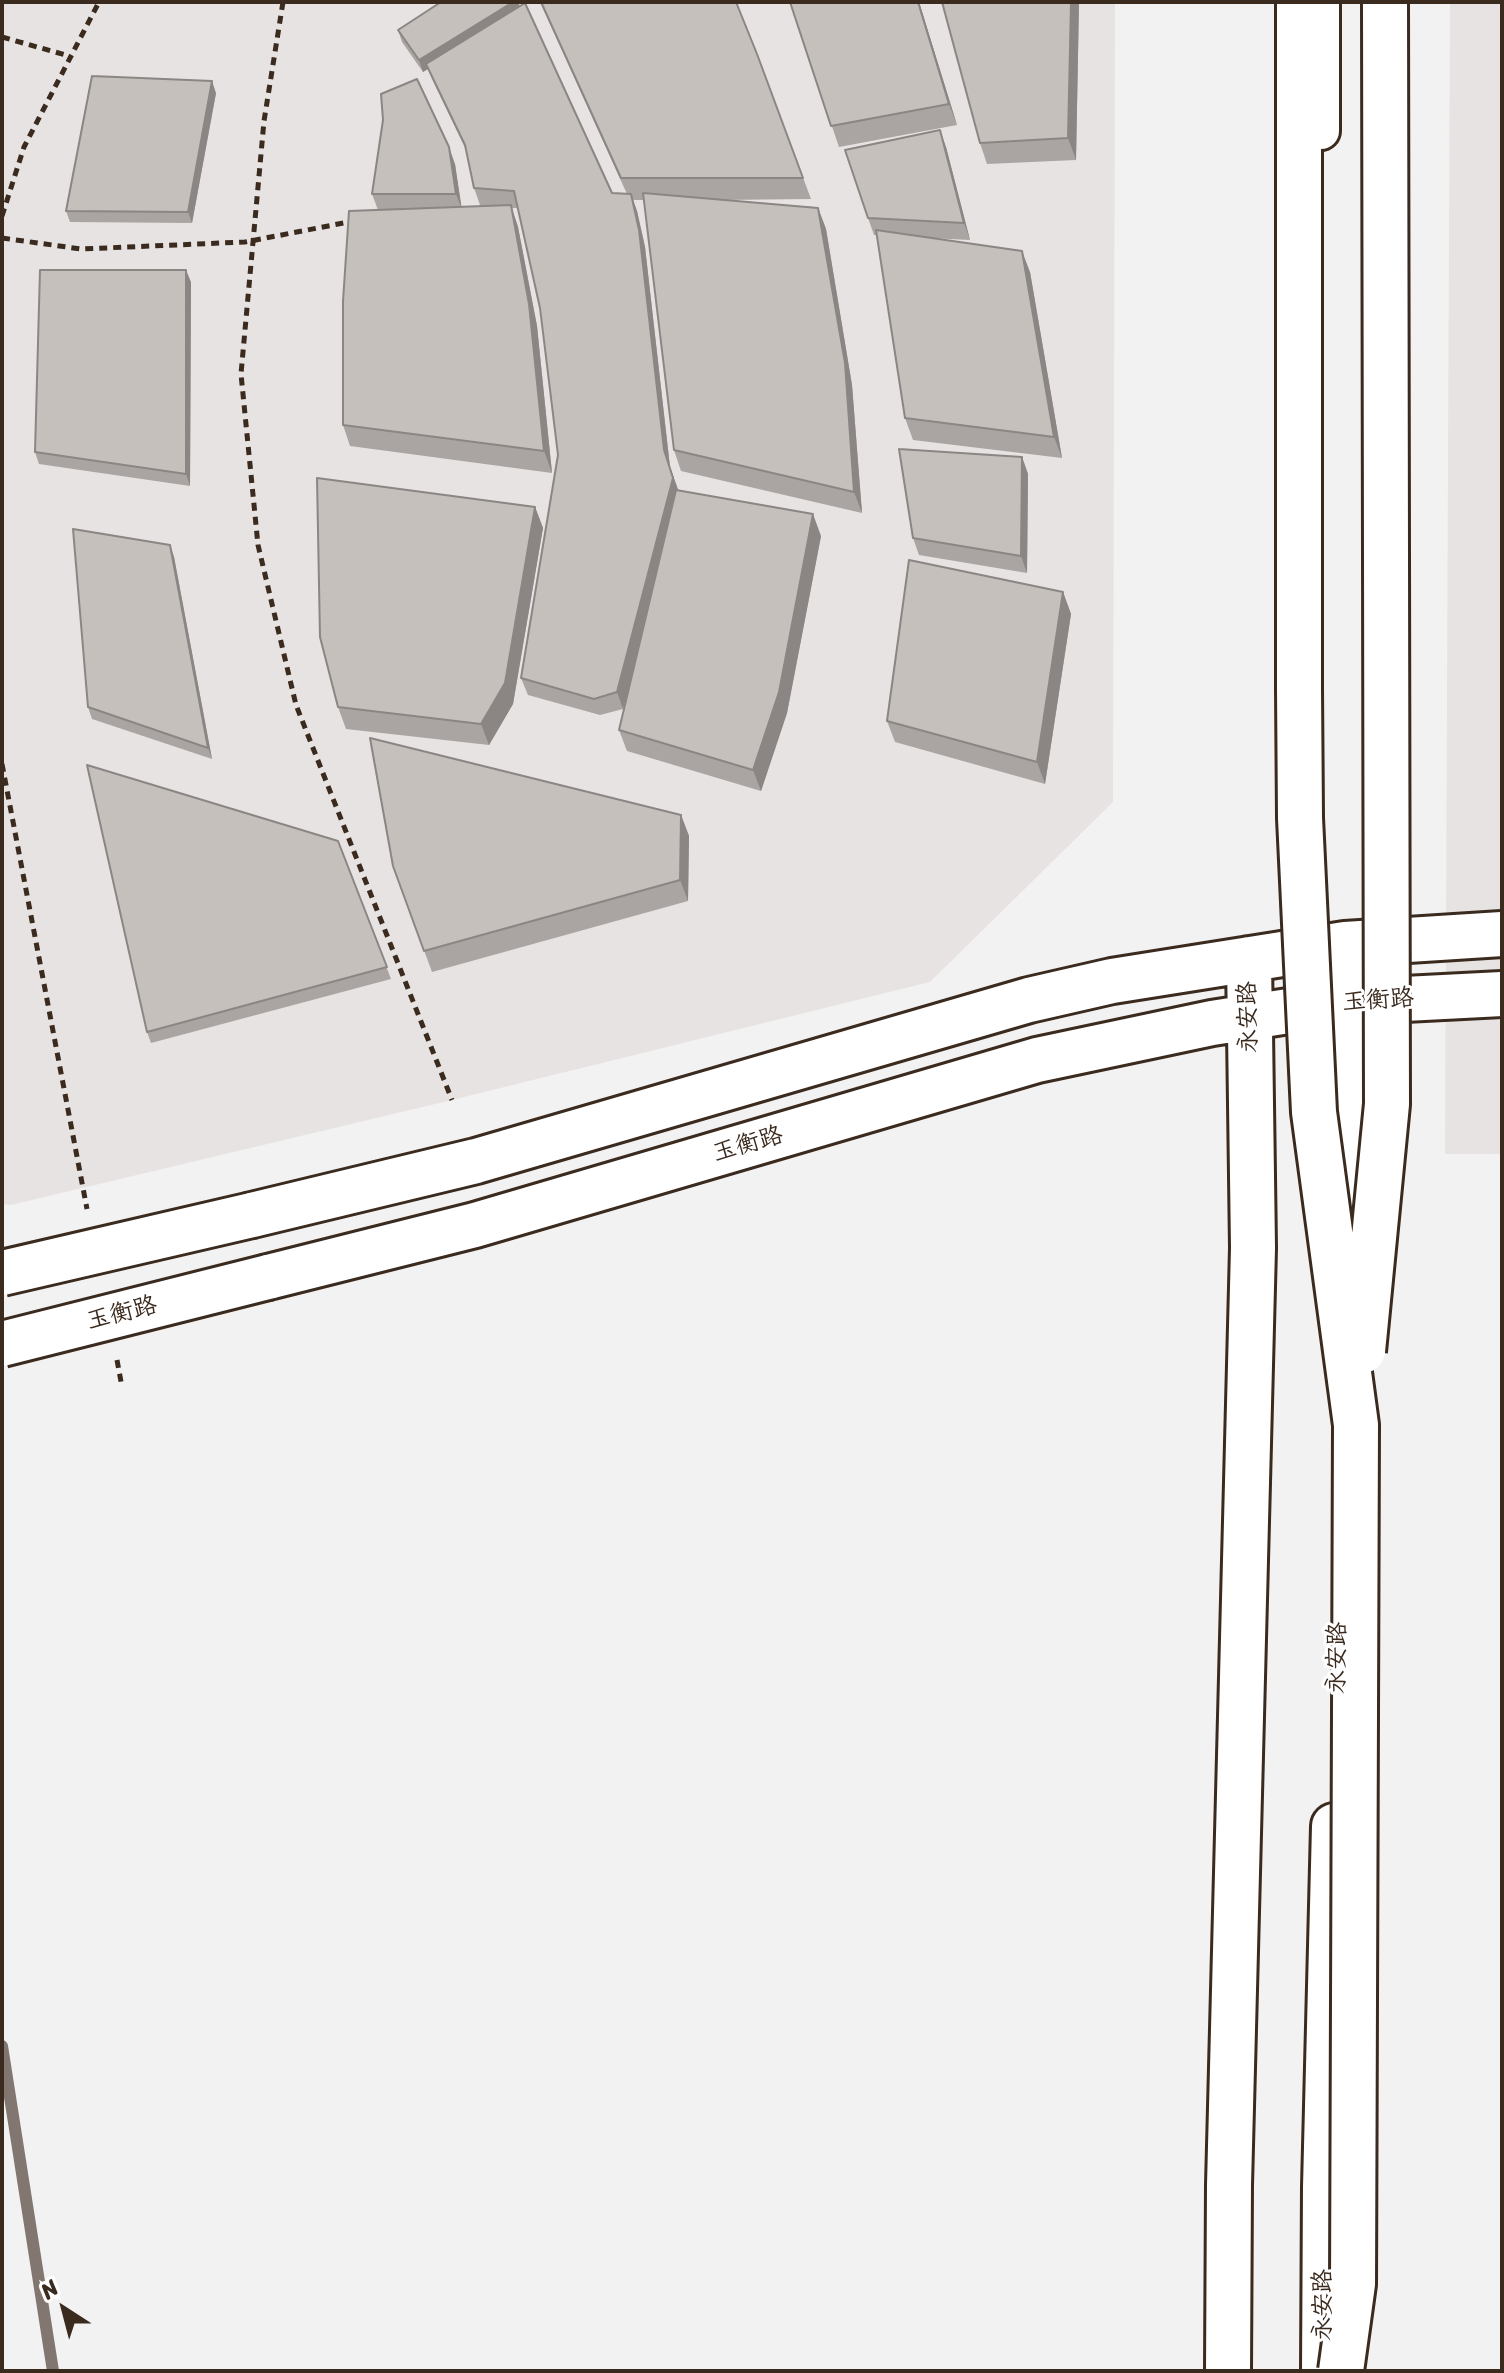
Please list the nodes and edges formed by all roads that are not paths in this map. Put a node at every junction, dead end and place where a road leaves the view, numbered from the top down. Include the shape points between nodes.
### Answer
1 (1299, 2) edge
2 (1321, 2) edge
3 (1385, 2) edge
4 (1502, 934) edge
5 (1331, 946) junction
6 (1249, 959) junction
7 (1502, 994) edge
8 (1346, 1002) junction
9 (1249, 1016) junction
10 (2, 1273) edge
11 (2, 1344) edge
12 (1356, 1425) junction
13 (1228, 2371) edge
14 (1324, 2371) edge
15 (1341, 2371) edge

1 - 12 street, bridge via 1300,833 1314,1112
2 - 5 street
3 - 12 street, bridge via 1387,1104
4 - 5 street
5 - 6 street
5 - 8 street, 永安路
6 - 9 street, 永安路
6 - 10 street, bridge via 1029,1000 476,1161
7 - 8 street, 玉衡路
8 - 9 street, 玉衡路
8 - 14 street, 永安路 via 1349,1241
9 - 11 street, 玉衡路, bridge via 1037,1060 475,1225
9 - 13 street, 永安路 via 1253,1248
12 - 15 street, bridge via 1353,2284

